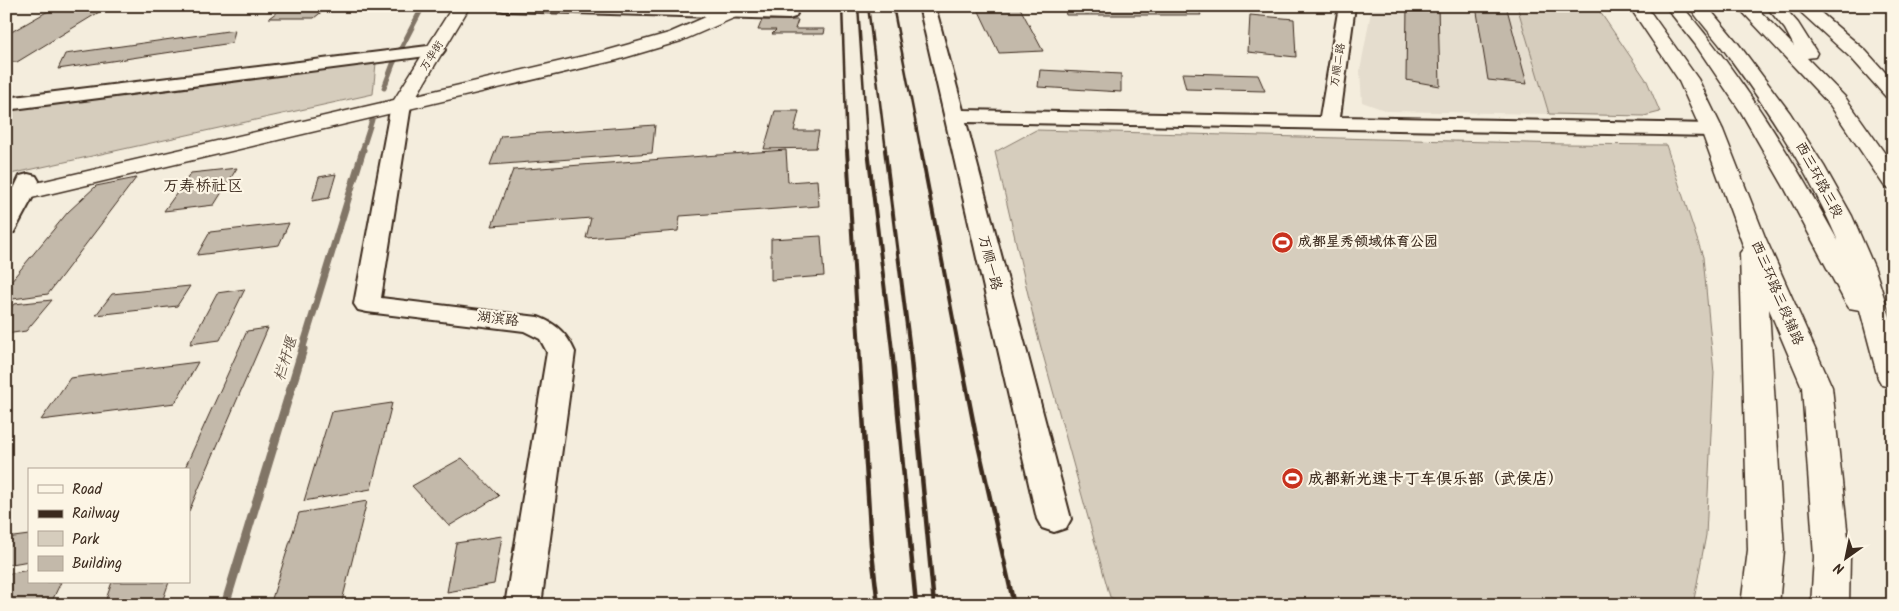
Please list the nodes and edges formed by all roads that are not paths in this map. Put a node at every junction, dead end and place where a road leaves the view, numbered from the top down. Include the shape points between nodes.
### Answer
1 (462, 6) edge
2 (504, 6) edge
3 (927, 6) edge
4 (1347, 6) edge
5 (1637, 6) edge
6 (1673, 6) edge
7 (1697, 6) edge
8 (1745, 6) edge
9 (1774, 6) edge
10 (1802, 6) edge
11 (723, 9) edge
12 (789, 14) dead end
13 (436, 50) junction
14 (1893, 93) edge
15 (404, 100) junction
16 (1838, 101) junction
17 (6, 104) edge
18 (954, 116) junction
19 (1329, 123) junction
20 (1712, 130) junction
21 (1893, 182) edge
22 (16, 189) edge
23 (6, 227) edge
24 (1752, 237) junction
25 (1882, 344) junction
26 (1893, 378) edge
27 (1054, 519) dead end
28 (523, 605) edge
29 (1760, 605) edge
30 (1830, 605) edge

1 - 13 main road, 万华街
2 - 11 street
3 - 18 street, 万顺一路
4 - 19 street, 万顺二路
5 - 20 main road, 西三环路三段辅路 via 1688,79
6 - 25 main road via 1744,98
7 - 25 main road, 西三环路三段 via 1770,98 1834,203 1862,269
8 - 16 main road
9 - 16 main road via 1792,27
10 - 14 main road via 1859,55
11 - 12 street
11 - 15 main road via 596,49
11 - 15 main road via 675,37 610,56
13 - 15 main road, 万华街
13 - 17 street
15 - 22 main road
15 - 28 street, 湖滨路 via 367,304 529,323 556,339 561,352
16 - 21 main road
18 - 19 street
18 - 27 street, 万顺一路
19 - 20 street
20 - 24 main road, 西三环路三段辅路
22 - 23 street
24 - 29 main road via 1766,550
24 - 30 main road, 西三环路三段辅路 via 1817,387 1832,557
25 - 26 main road, 西三环路三段

